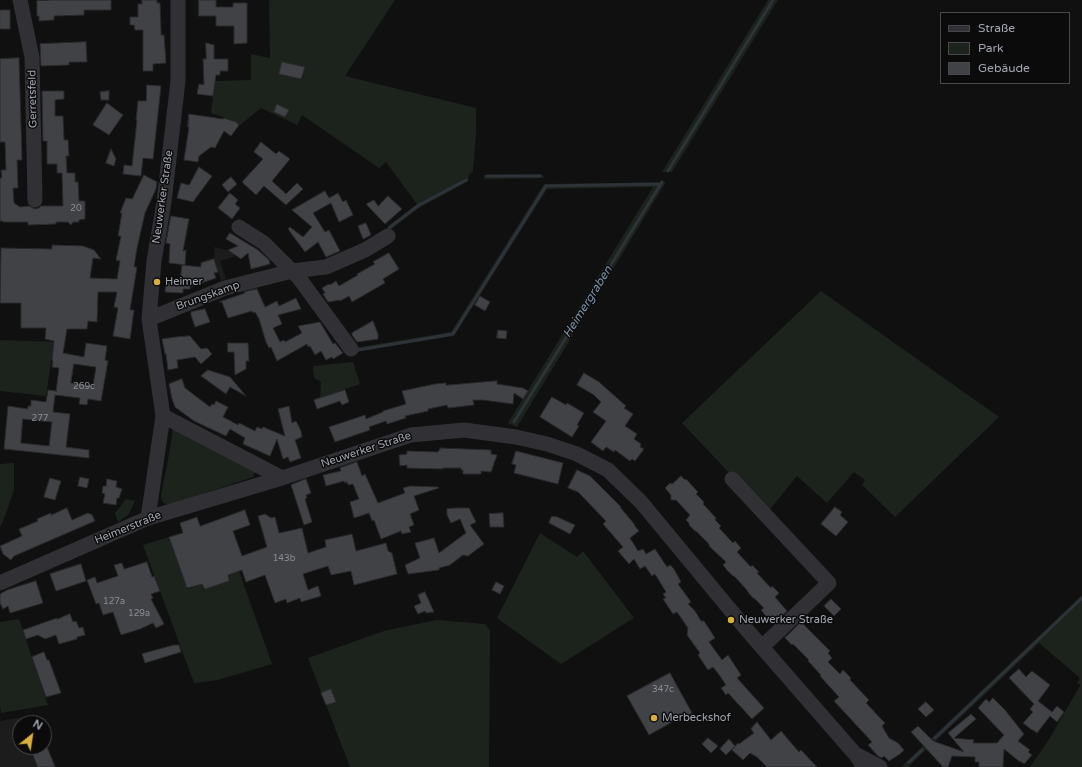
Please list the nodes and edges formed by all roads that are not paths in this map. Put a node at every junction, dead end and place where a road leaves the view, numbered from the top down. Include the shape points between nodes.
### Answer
1 (20, 0) edge
2 (178, 0) edge
3 (35, 200) dead end
4 (239, 227) dead end
5 (388, 236) dead end
6 (292, 271) junction
7 (149, 319) junction
8 (351, 349) dead end
9 (163, 416) junction
10 (282, 478) junction
11 (732, 479) dead end
12 (148, 518) junction
13 (0, 584) edge
14 (762, 647) junction
15 (860, 761) edge
16 (880, 767) edge

1 - 3 street, Gerretsfeld via 32,58
2 - 7 street, Neuwerker Straße via 178,81 164,202 154,261
4 - 6 street via 264,243
5 - 6 street, Brungskamp via 365,250 326,267
6 - 7 street, Brungskamp via 225,288
6 - 8 street via 300,278
7 - 9 street, Neuwerker Straße
9 - 10 street
9 - 12 street, Neuwerker Straße
10 - 12 street, Heimerstraße
10 - 14 street, Neuwerker Straße via 411,434 456,430 516,437 577,454 608,470 641,502
11 - 14 street via 829,583
12 - 13 street, Heimerstraße
14 - 15 street, Neuwerker Straße
15 - 16 street, Neuwerker Straße

